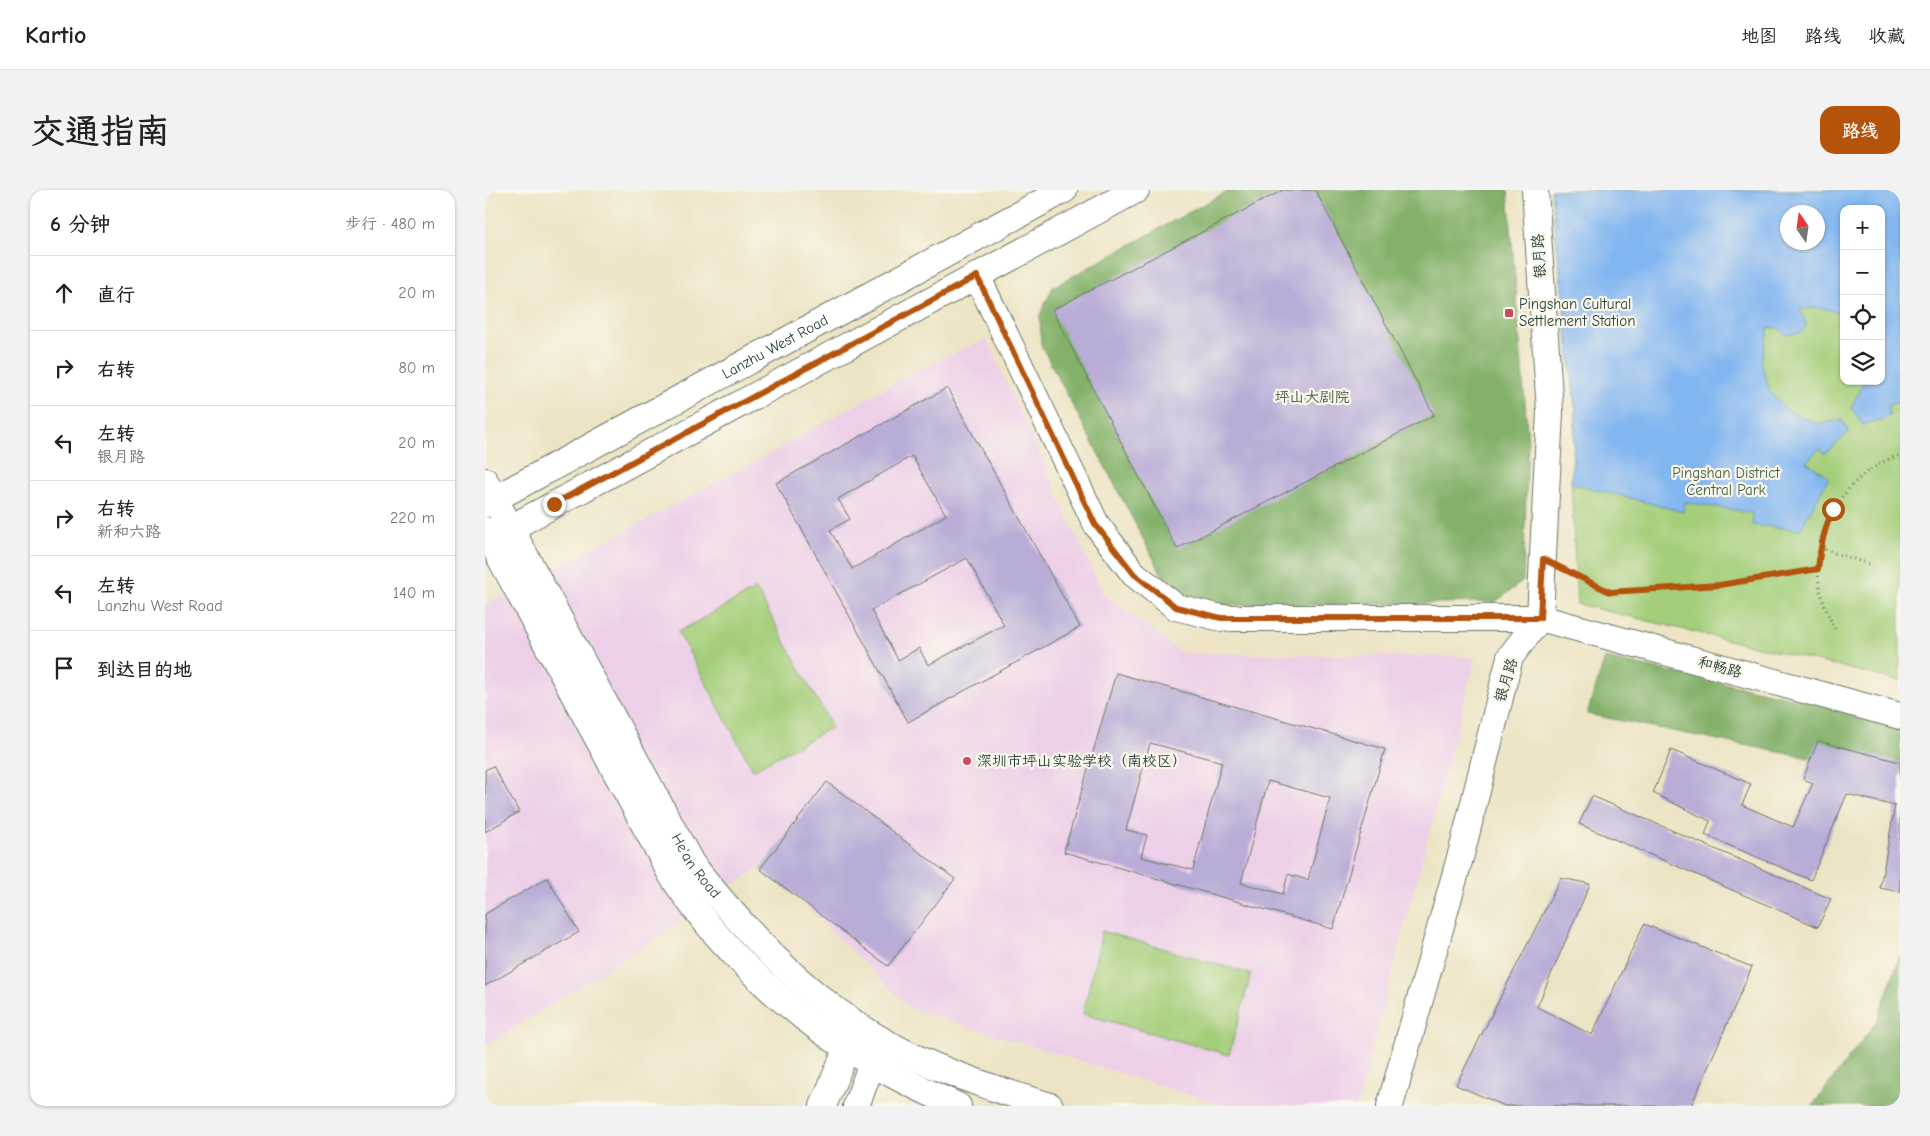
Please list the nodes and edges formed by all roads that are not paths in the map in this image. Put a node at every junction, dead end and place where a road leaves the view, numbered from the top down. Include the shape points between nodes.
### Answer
1 (1064, 190) edge
2 (1136, 190) edge
3 (1535, 190) edge
4 (977, 276) junction
5 (488, 494) edge
6 (493, 535) edge
7 (1540, 618) junction
8 (1900, 716) edge
9 (881, 1039) junction
10 (847, 1048) junction
11 (872, 1064) junction
12 (957, 1074) junction
13 (952, 1103) edge
14 (823, 1106) edge
15 (856, 1106) edge
16 (1050, 1106) edge
17 (1390, 1106) edge

1 - 5 street, Lanzhu West Road
2 - 4 street
3 - 7 street, 银月路 via 1550,411
4 - 6 street
4 - 7 street, 和畅路 via 1095,524 1134,574 1176,607 1221,618
5 - 6 street, He'an Road
6 - 9 street, He'an Road via 691,863 743,927 793,977 837,1012
6 - 10 street, He'an Road via 689,903 734,955 777,994
7 - 8 street, 和畅路
7 - 17 street, 银月路 via 1510,657 1463,848
9 - 10 street
9 - 11 street
9 - 12 street, He'an Road
10 - 11 street, He'an Road
10 - 14 street
11 - 13 street, He'an Road
11 - 15 street
12 - 13 street
12 - 16 street, He'an Road

